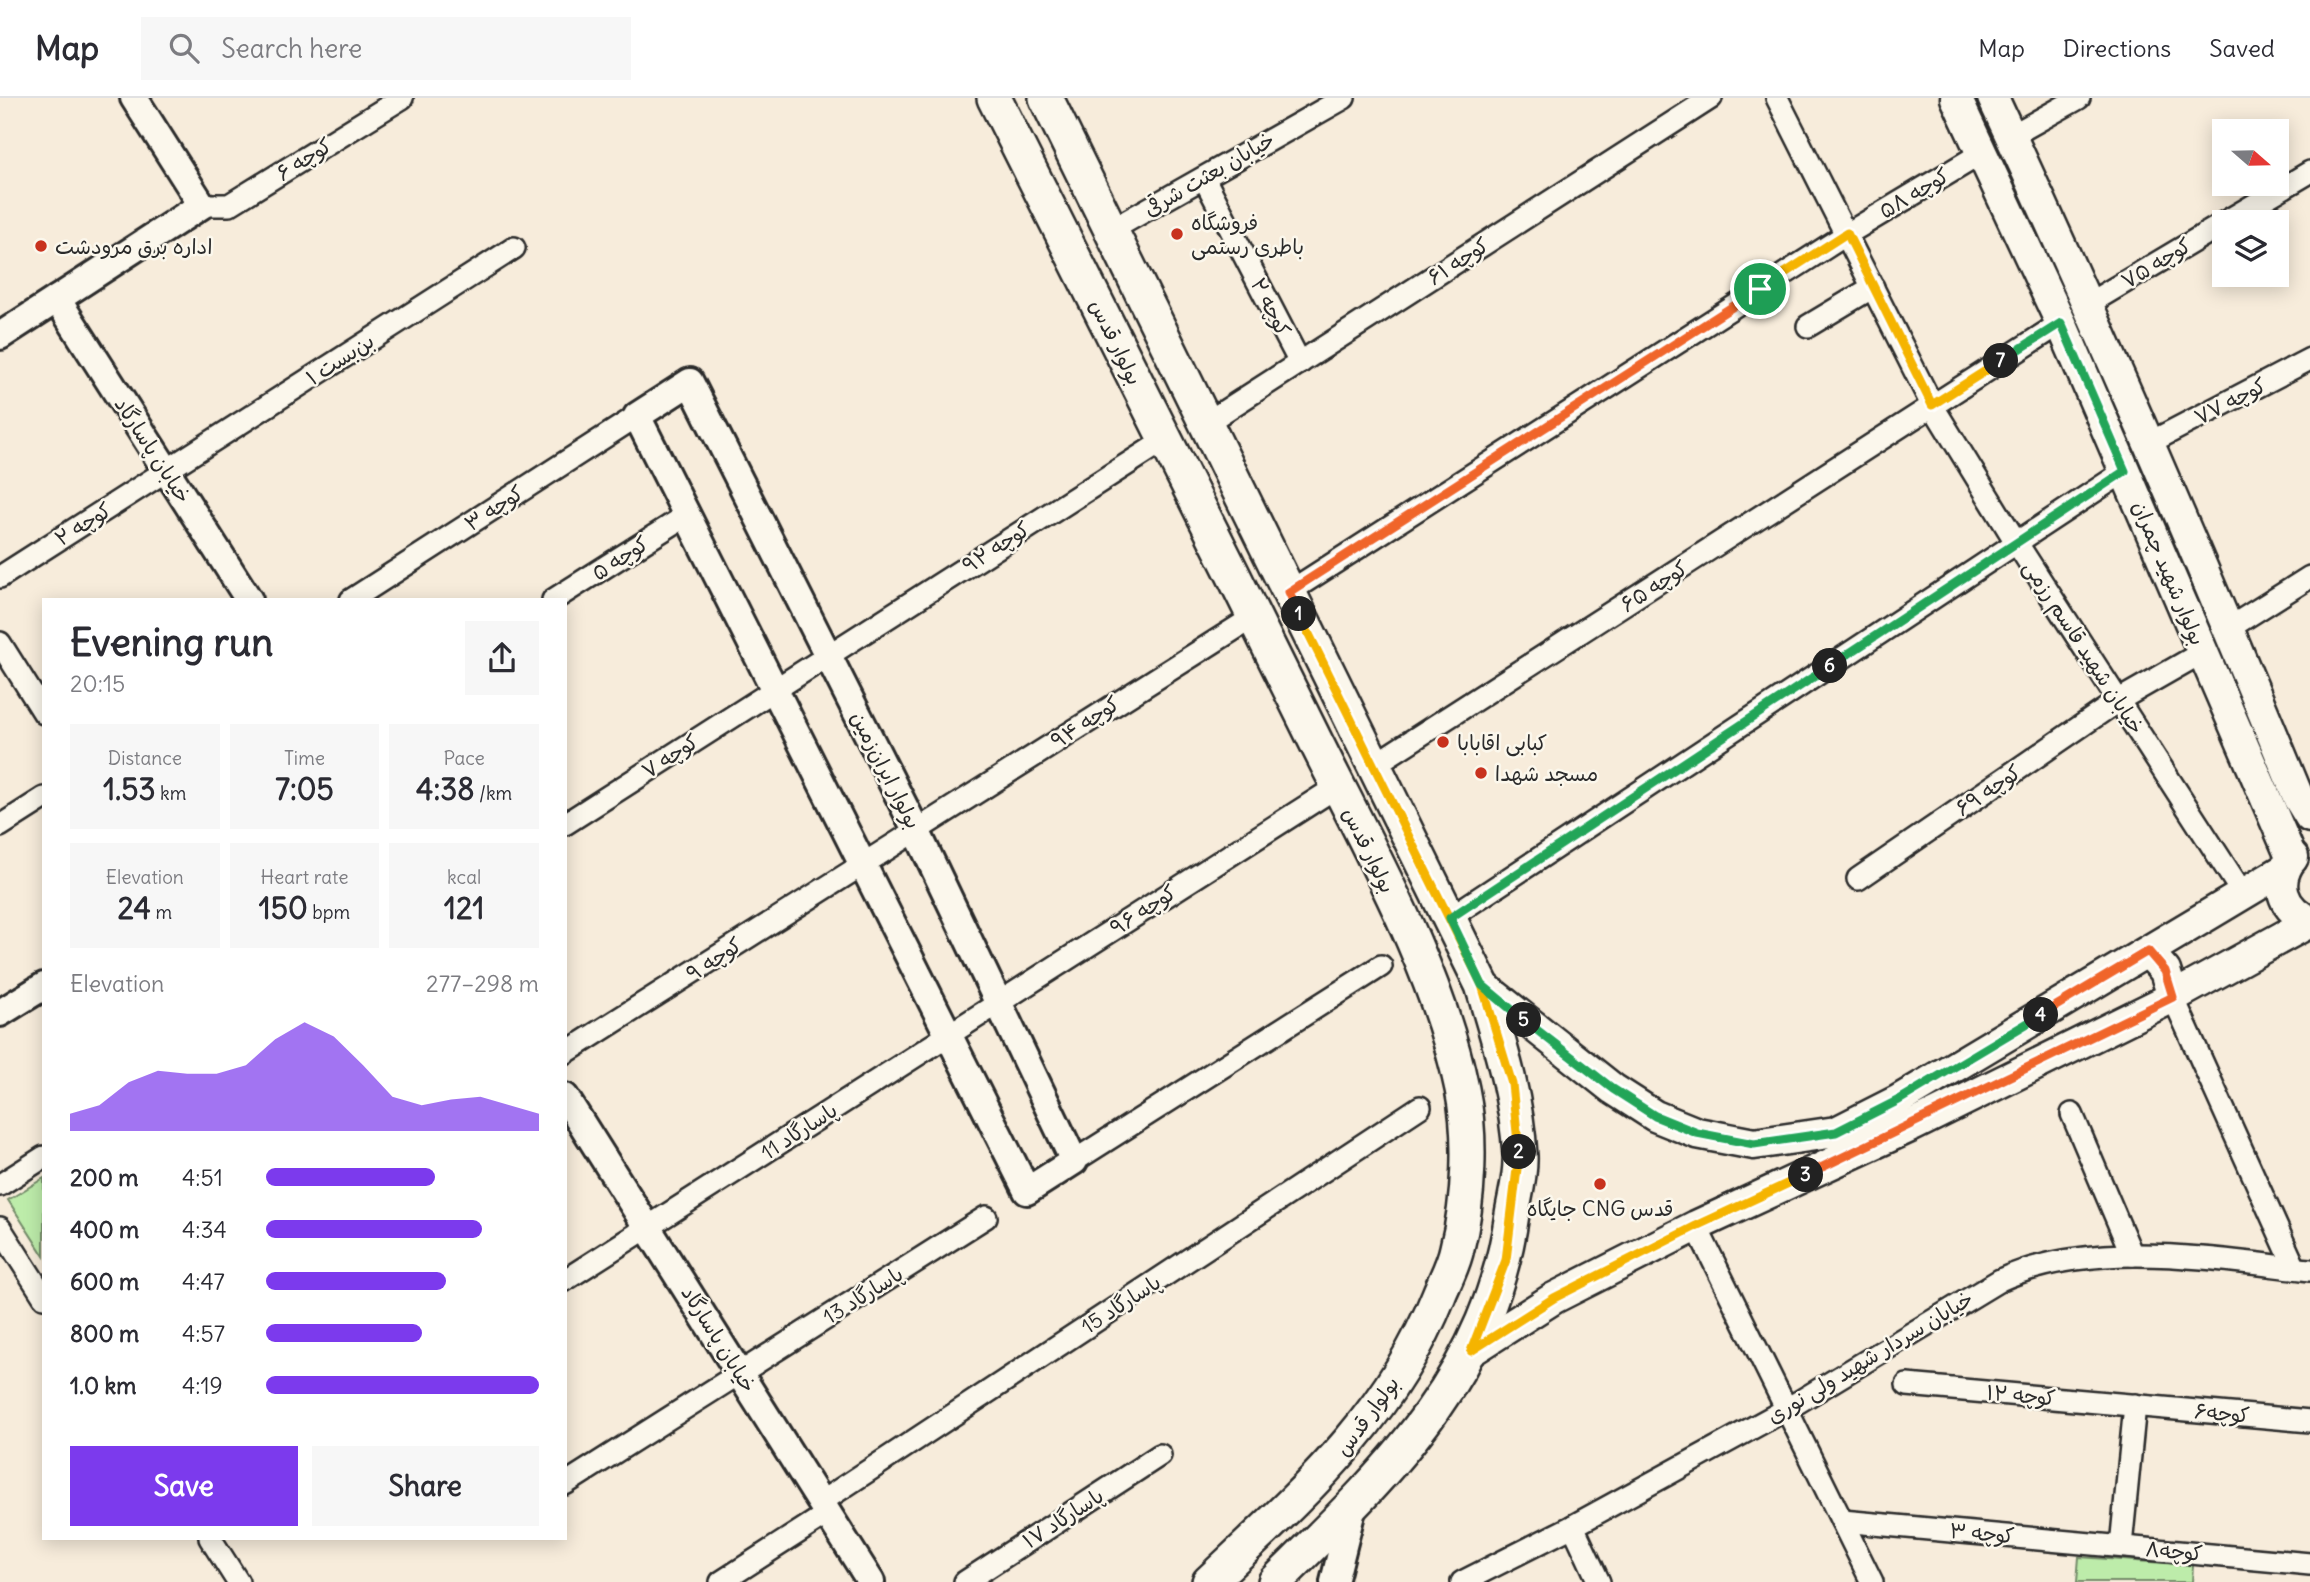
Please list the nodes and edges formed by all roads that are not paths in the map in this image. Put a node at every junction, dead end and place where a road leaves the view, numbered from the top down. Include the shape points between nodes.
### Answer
1 (134, 98) edge
2 (402, 98) edge
3 (994, 98) edge
4 (1046, 98) edge
5 (1344, 98) edge
6 (1711, 98) edge
7 (1777, 98) edge
8 (1956, 98) edge
9 (1993, 98) edge
10 (2079, 98) edge
11 (2011, 136) junction
12 (1982, 153) junction
13 (2310, 172) edge
14 (1203, 177) junction
15 (202, 205) junction
16 (2247, 210) edge
17 (1111, 230) junction
18 (2212, 231) edge
19 (1847, 233) junction
20 (514, 248) dead end
21 (1873, 287) junction
22 (57, 299) junction
23 (2088, 304) junction
24 (2061, 323) junction
25 (1808, 326) dead end
26 (0, 336) edge
27 (2310, 359) edge
28 (1300, 363) junction
29 (1932, 405) junction
30 (638, 416) junction
31 (1206, 424) junction
32 (1165, 440) junction
33 (2149, 443) junction
34 (166, 471) junction
35 (2125, 471) junction
36 (687, 515) junction
37 (2016, 542) junction
38 (0, 577) edge
39 (2310, 577) edge
40 (1289, 592) junction
41 (248, 598) edge
42 (354, 598) edge
43 (556, 598) edge
44 (1255, 616) junction
45 (2229, 628) junction
46 (0, 643) edge
47 (2203, 652) junction
48 (828, 656) junction
49 (775, 689) junction
50 (2119, 700) junction
51 (42, 710) edge
52 (1374, 765) junction
53 (1338, 786) junction
54 (42, 799) edge
55 (2310, 817) edge
56 (567, 823) edge
57 (0, 826) edge
58 (916, 830) junction
59 (2296, 859) edge
60 (863, 864) junction
61 (1858, 879) dead end
62 (2243, 894) junction
63 (1450, 918) junction
64 (2310, 922) edge
65 (2148, 951) junction
66 (1381, 966) dead end
67 (1482, 985) junction
68 (42, 987) edge
69 (2173, 997) junction
70 (1000, 1002) junction
71 (0, 1013) edge
72 (949, 1035) junction
73 (567, 1053) edge
74 (567, 1100) edge
75 (1420, 1107) dead end
76 (2072, 1114) dead end
77 (42, 1158) edge
78 (1074, 1161) junction
79 (0, 1185) edge
80 (986, 1217) dead end
81 (1696, 1226) junction
82 (648, 1227) junction
83 (0, 1228) edge
84 (2132, 1255) junction
85 (2303, 1269) edge
86 (567, 1279) edge
87 (42, 1294) edge
88 (1471, 1351) junction
89 (740, 1373) junction
90 (1907, 1385) dead end
91 (2135, 1405) junction
92 (1787, 1409) junction
93 (2310, 1421) edge
94 (1160, 1455) dead end
95 (567, 1483) edge
96 (1353, 1506) junction
97 (824, 1508) junction
98 (1842, 1521) junction
99 (1573, 1526) junction
100 (211, 1540) edge
101 (2121, 1546) junction
102 (2310, 1564) edge
103 (238, 1582) edge
104 (721, 1582) edge
105 (871, 1582) edge
106 (965, 1582) edge
107 (1209, 1582) edge
108 (1275, 1582) edge
109 (1334, 1582) edge
110 (1462, 1582) edge
111 (1599, 1582) edge
112 (1872, 1582) edge

1 - 15 street
2 - 15 street, کوچه ۶ via 229,205
3 - 32 main road, بولوار قدس
4 - 17 main road, بولوار قدس
5 - 14 street, خیابان بعثت شرقی
6 - 28 street, کوچه ۶۱
7 - 19 street, خیابان شهید قاسم رزمی
8 - 12 main road, بولوار شهید چمران
9 - 11 main road, بولوار شهید چمران
10 - 11 street
11 - 23 main road, بولوار شهید چمران
12 - 19 street, کوچه ۵۸
12 - 24 main road, بولوار شهید چمران
13 - 16 street, کوچه ۷۵
14 - 17 street, خیابان بعثت شرقی
14 - 28 street, کوچه ۲
15 - 22 street
17 - 31 main road, بولوار قدس
18 - 23 street, کوچه ۷۵
19 - 21 street, خیابان شهید قاسم رزمی
19 - 40 street, کوچه ۵۸
20 - 34 street, بن‌بست ۱
21 - 25 street
21 - 29 street, خیابان شهید قاسم رزمی
22 - 26 street
22 - 34 street, خیابان پاسارگاد
23 - 33 main road, بولوار شهید چمران
24 - 29 street, کوچه ۶۵
24 - 35 main road, بولوار شهید چمران
27 - 33 street, کوچه ۷۷
28 - 31 street, کوچه ۶۱
29 - 37 street, خیابان شهید قاسم رزمی
29 - 52 street, کوچه ۶۵
30 - 36 street
30 - 42 street, کوچه ۳
30 - 48 street, بولوار ایران‌زمین via 690,382
31 - 40 main road, بولوار قدس
32 - 44 main road, بولوار قدس
32 - 48 street, کوچه ۹۲
33 - 45 main road, بولوار شهید چمران
34 - 38 street, کوچه ۲
34 - 41 street, خیابان پاسارگاد
35 - 37 street
35 - 47 main road, بولوار شهید چمران
36 - 43 street, کوچه ۵
36 - 49 street
37 - 50 street, خیابان شهید قاسم رزمی
37 - 63 street
39 - 45 street
40 - 52 main road, بولوار قدس
44 - 53 main road, بولوار قدس
44 - 58 street, کوچه ۹۴
45 - 55 main road, بولوار شهید چمران
46 - 51 street
47 - 50 street, کوچه ۶۹
47 - 59 main road, بولوار شهید چمران
48 - 49 street, کوچه ۹۲
48 - 58 street, بولوار ایران‌زمین
49 - 56 street, کوچه ۷
49 - 60 street
50 - 61 street, کوچه ۶۹
50 - 62 street, خیابان شهید قاسم رزمی
52 - 63 main road, بولوار قدس
53 - 70 street, کوچه ۹۶
53 - 107 main road, بولوار قدس via 1436,998 1463,1090 1468,1156 1457,1250 1425,1331 1385,1395 1329,1469
54 - 57 street
58 - 60 street, کوچه ۹۴
58 - 70 street, بولوار ایران‌زمین
59 - 62 main road
59 - 64 main road via 2283,896 2289,907
60 - 72 street
60 - 73 street, کوچه ۹
62 - 65 main road
63 - 67 main road, بولوار قدس
64 - 69 main road
65 - 67 main road via 1899,1100 1836,1132 1754,1144 1697,1133 1655,1116 1581,1065
65 - 69 main road via 2165,971
66 - 78 street
67 - 88 main road, بولوار قدس via 1512,1084 1520,1159 1506,1260
68 - 71 street
69 - 81 main road
69 - 85 street
70 - 72 street, کوچه ۹۶
70 - 78 street, بولوار ایران‌زمین
72 - 78 street via 1027,1191
72 - 82 street, پاسارگاد 11
74 - 82 street, خیابان پاسارگاد
75 - 97 street, پاسارگاد 15
76 - 84 street
77 - 79 street
80 - 89 street, پاسارگاد 13
81 - 88 main road via 1554,1298
81 - 92 street
82 - 86 street
82 - 89 street, خیابان پاسارگاد
83 - 87 street
84 - 85 street, خیابان سردار شهید ولی نوری
84 - 92 street, خیابان سردار شهید ولی نوری via 2032,1266 2000,1280
88 - 96 main road, بولوار قدس via 1426,1423
89 - 95 street, پاسارگاد 13
89 - 97 street, خیابان پاسارگاد
90 - 91 street, کوچه ۱۲
91 - 93 street, کوچه۶
91 - 101 street
92 - 98 street
92 - 99 street, خیابان سردار شهید ولی نوری
94 - 106 street, پاسارگاد ۱۷
96 - 108 main road, بولوار قدس
96 - 109 street
97 - 104 street, پاسارگاد 15
97 - 105 street, خیابان پاسارگاد
98 - 101 street, کوچه ۳
98 - 112 street
99 - 110 street, خیابان سردار شهید ولی نوری
99 - 111 street
100 - 103 street
101 - 102 street, کوچه۸

